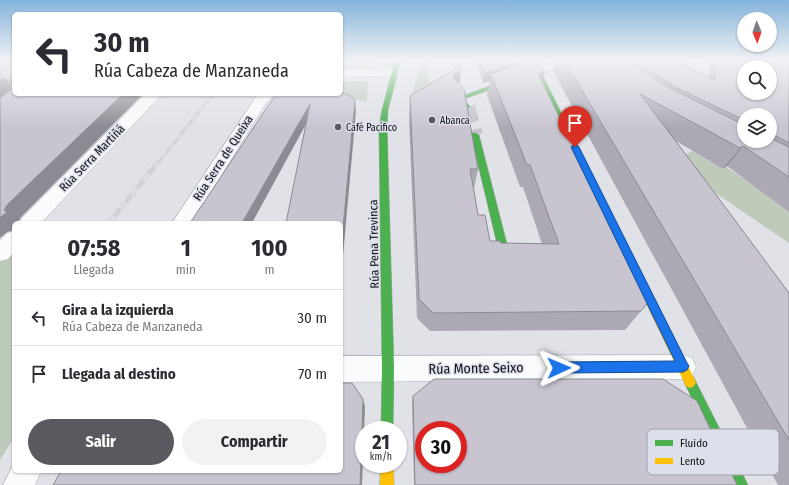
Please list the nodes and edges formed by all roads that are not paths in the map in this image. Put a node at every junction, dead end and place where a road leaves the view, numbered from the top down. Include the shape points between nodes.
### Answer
1 (391, 83) edge
2 (502, 83) edge
3 (543, 83) edge
4 (152, 96) edge
5 (264, 96) edge
6 (467, 107) tunnel mouth
7 (474, 135) tunnel mouth
8 (31, 221) edge
9 (183, 221) edge
10 (12, 241) edge
11 (503, 248) edge
12 (0, 253) edge
13 (683, 366) junction
14 (343, 369) edge
15 (388, 369) junction
16 (387, 421) edge
17 (714, 429) edge
18 (25, 473) edge
19 (387, 473) edge
20 (736, 475) edge
21 (18, 485) edge
22 (386, 485) edge
23 (741, 485) edge

1 - 15 street, Rúa Pena Trevinca via 384,110 383,127
2 - 6 street via 460,98
3 - 13 street
4 - 8 street, Rúa Serra Martiñá
5 - 9 street, Rúa Serra de Queixa
7 - 11 street
10 - 12 street
13 - 15 street, Rúa Monte Seixo
13 - 17 street
14 - 15 street, Rúa Monte Seixo
15 - 16 street, Rúa Pena Trevinca
18 - 21 street
19 - 22 street
20 - 23 street

